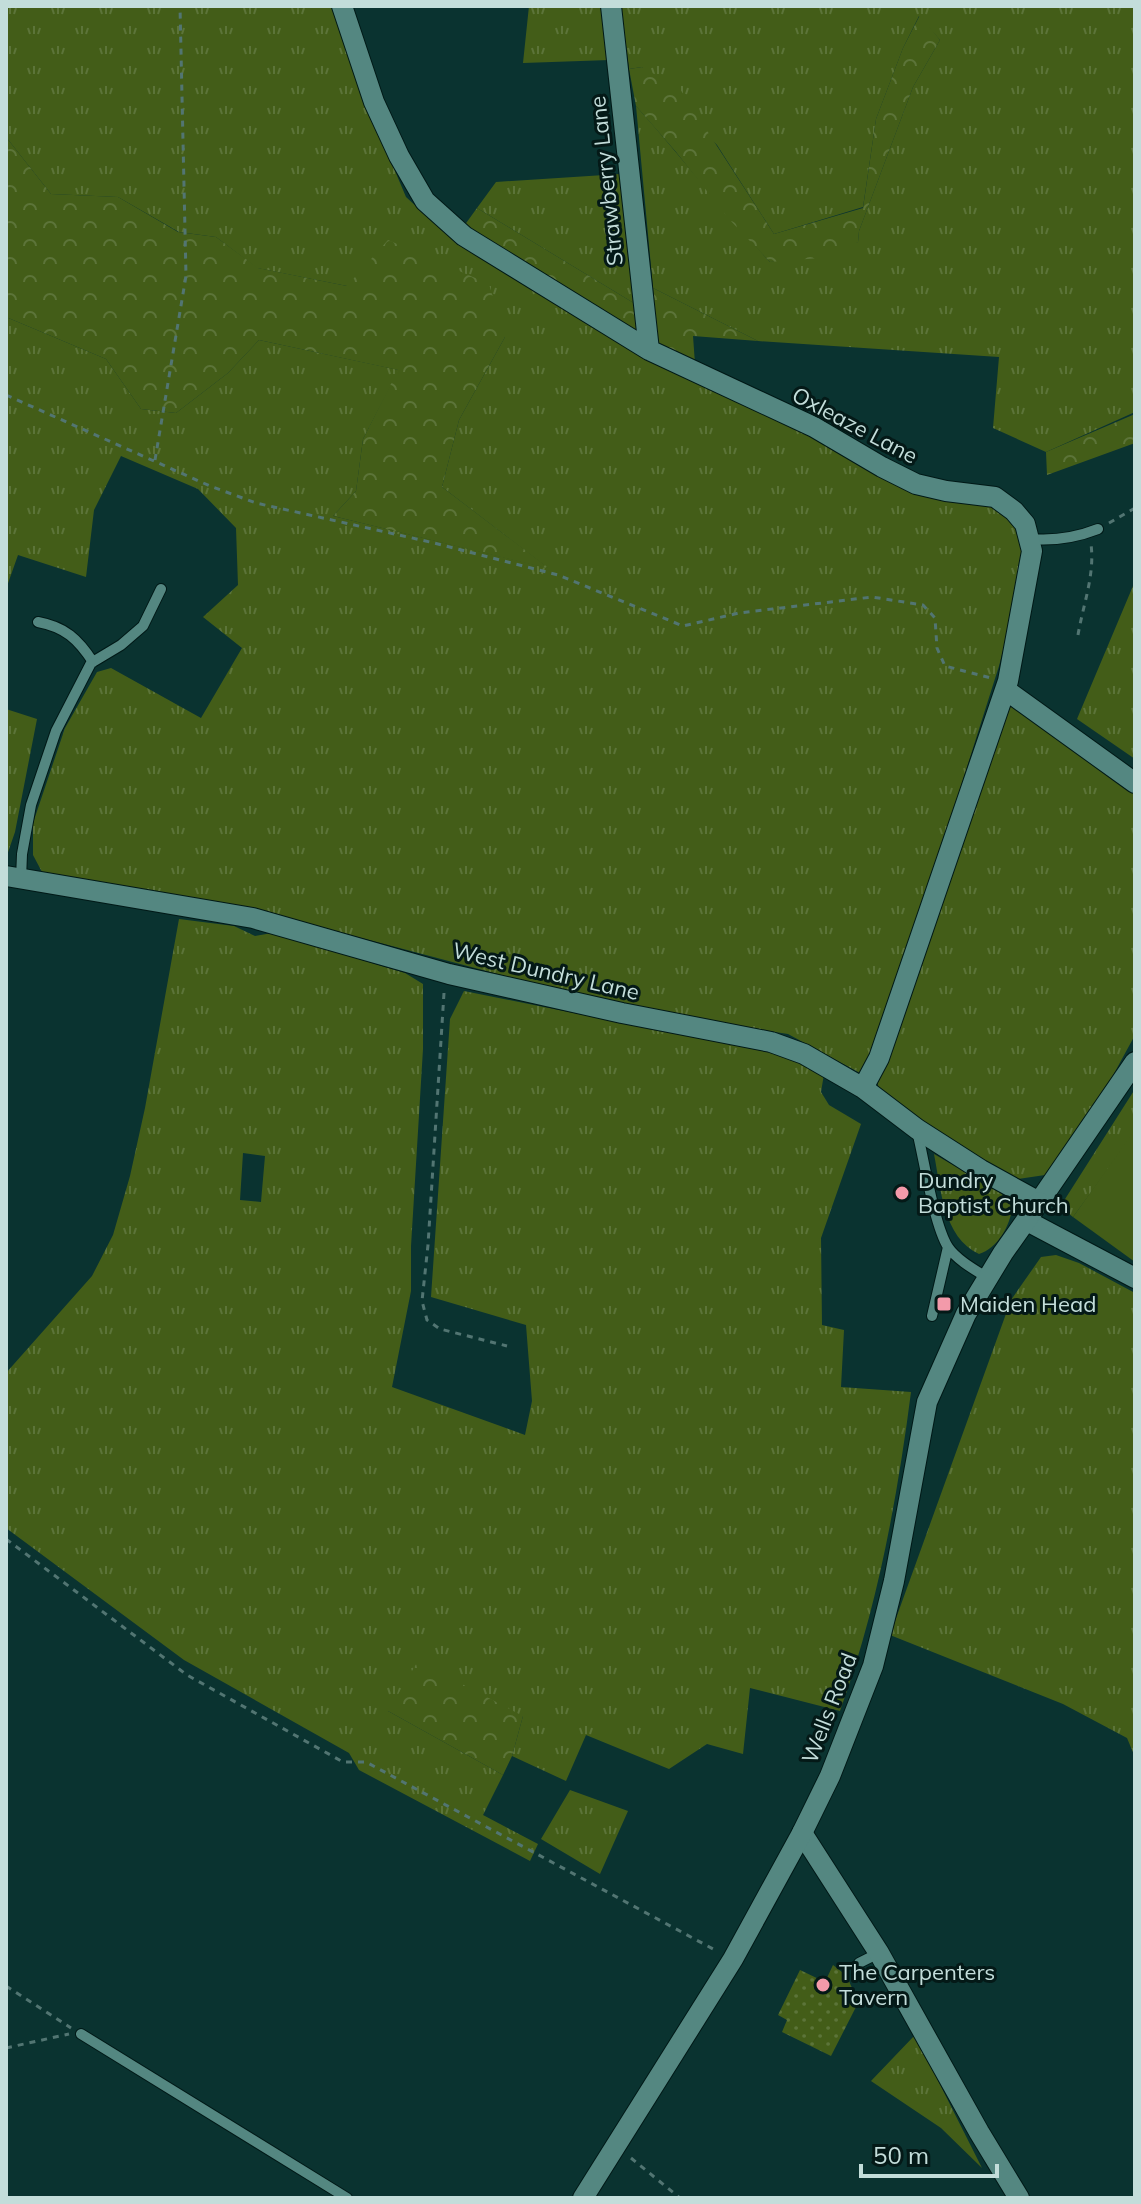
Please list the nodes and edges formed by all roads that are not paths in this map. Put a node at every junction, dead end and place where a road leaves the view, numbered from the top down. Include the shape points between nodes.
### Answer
1 (342, 6) edge
2 (611, 6) edge
3 (649, 350) junction
4 (1094, 531) road end
5 (1031, 539) junction
6 (161, 589) dead end
7 (38, 622) dead end
8 (93, 662) junction
9 (1007, 686) junction
10 (1135, 783) edge
11 (13, 877) edge
12 (1135, 1062) edge
13 (863, 1088) junction
14 (917, 1129) junction
15 (1039, 1202) junction
16 (1027, 1221) junction
17 (948, 1247) junction
18 (988, 1278) junction
19 (1135, 1278) edge
20 (932, 1316) dead end
21 (802, 1833) junction
22 (879, 1953) junction
23 (859, 1963) dead end
24 (81, 2034) road end
25 (347, 2198) edge
26 (583, 2198) edge
27 (1019, 2198) edge

1 - 3 street, Oxleaze Lane via 374,102 425,201 464,236
2 - 3 street, Strawberry Lane
3 - 5 street, Oxleaze Lane via 814,427 916,484 995,497 1019,517
4 - 5 lane via 1075,538
5 - 9 street
6 - 8 lane via 143,626
7 - 8 lane via 67,631
8 - 11 lane via 56,731
9 - 10 street
9 - 13 street via 879,1058
11 - 13 street, West Dundry Lane via 253,918 449,974 771,1042 804,1054
12 - 15 street, Wells Road
13 - 14 street, West Dundry Lane
14 - 15 street, West Dundry Lane
14 - 17 lane
15 - 16 street, Wells Road
16 - 18 street, Wells Road
16 - 19 street
17 - 18 lane
17 - 20 lane
18 - 21 street, Wells Road via 927,1402 873,1666
21 - 22 street
21 - 26 street, Wells Road via 733,1959
22 - 23 lane
22 - 27 street
24 - 25 lane

